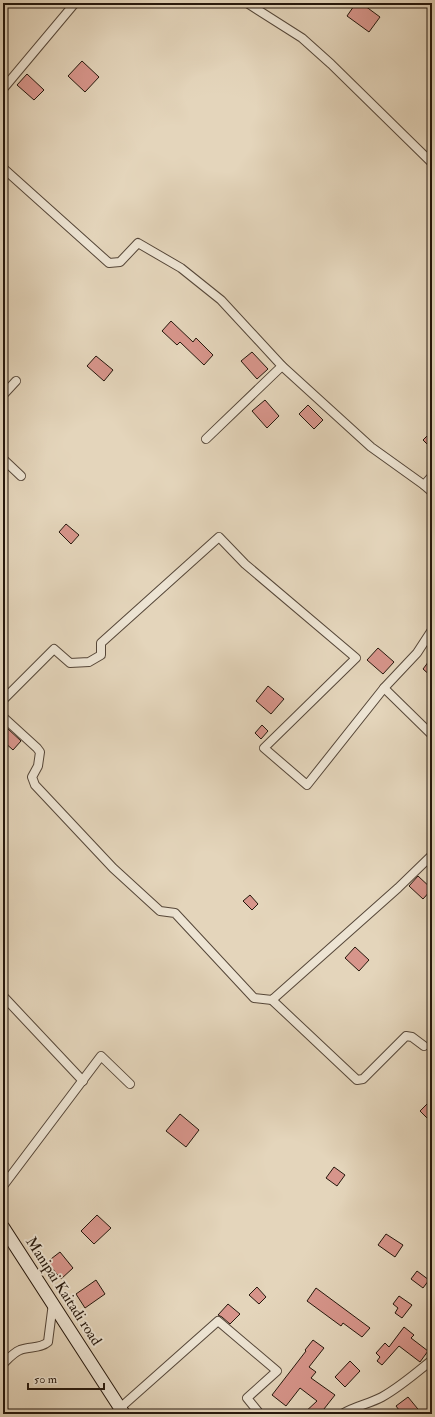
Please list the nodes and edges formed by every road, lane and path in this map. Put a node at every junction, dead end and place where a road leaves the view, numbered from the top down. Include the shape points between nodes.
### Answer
1 (75, 3) edge
2 (247, 3) edge
3 (3, 88) edge
4 (432, 163) edge
5 (3, 168) edge
6 (282, 366) junction
7 (16, 381) dead end
8 (3, 395) edge
9 (206, 440) dead end
10 (3, 459) edge
11 (21, 476) dead end
12 (432, 476) edge
13 (424, 485) junction
14 (432, 492) edge
15 (432, 630) edge
16 (384, 688) junction
17 (3, 700) edge
18 (3, 717) edge
19 (432, 735) edge
20 (432, 855) edge
21 (3, 996) edge
22 (272, 1000) junction
23 (424, 1046) dead end
24 (83, 1081) junction
25 (130, 1084) dead end
26 (3, 1186) edge
27 (3, 1227) edge
28 (53, 1303) junction
29 (432, 1360) edge
30 (3, 1364) edge
31 (122, 1411) edge
32 (260, 1414) edge
33 (342, 1414) edge

1 - 3 street
2 - 4 street via 302,38
5 - 6 street via 109,263 120,262 138,242 181,268 221,300
6 - 9 street
6 - 13 street via 371,447
7 - 8 street
10 - 11 street
12 - 13 street
13 - 14 street
15 - 16 street via 417,653
16 - 17 street via 307,785 264,748 356,658 245,564 219,537 101,643 101,655 89,662 70,663 54,649
16 - 19 street
18 - 22 street via 40,752 38,766 32,777 35,785 113,868 160,911 175,913 254,998
20 - 22 street
21 - 24 street
22 - 23 street via 357,1080 364,1079 406,1036 412,1037
24 - 25 street via 101,1056
24 - 26 street
27 - 28 main road, Manipai Kaitadi road
28 - 30 street via 48,1342 43,1346 21,1349
28 - 31 main road, Manipai Kaitadi road
29 - 33 street via 414,1376 382,1397
31 - 32 street via 218,1321 277,1370 247,1398

